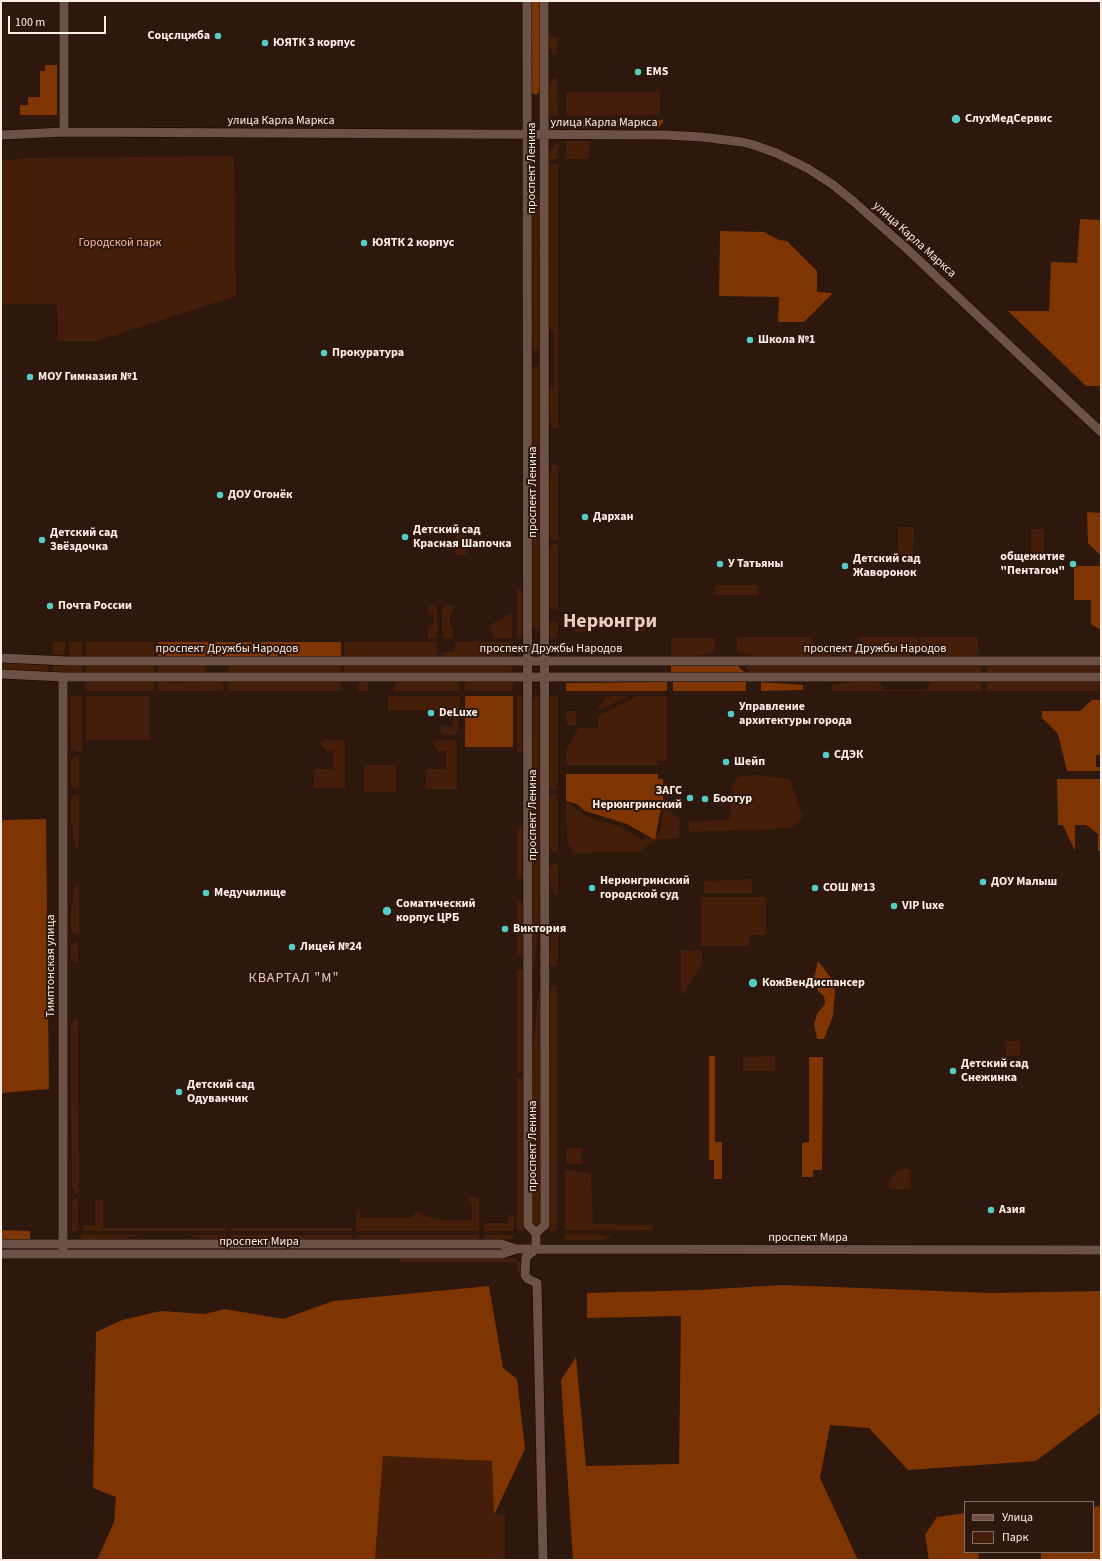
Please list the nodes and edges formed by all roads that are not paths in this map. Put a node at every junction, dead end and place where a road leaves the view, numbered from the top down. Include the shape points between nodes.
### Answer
1 (64, 1) edge
2 (527, 1) edge
3 (544, 1) edge
4 (64, 132) junction
5 (544, 134) junction
6 (1, 135) edge
7 (527, 135) junction
8 (1101, 432) edge
9 (1, 658) edge
10 (528, 661) junction
11 (545, 661) junction
12 (1101, 661) edge
13 (1, 674) edge
14 (63, 678) junction
15 (528, 678) junction
16 (545, 678) junction
17 (1101, 678) edge
18 (528, 982) junction
19 (545, 982) junction
20 (536, 1233) junction
21 (1, 1244) edge
22 (63, 1244) junction
23 (516, 1249) junction
24 (536, 1249) junction
25 (1101, 1250) edge
26 (1, 1254) edge
27 (63, 1254) junction
28 (543, 1560) edge

1 - 4 street
2 - 7 street, проспект Ленина
3 - 5 street, проспект Ленина
4 - 6 street, улица Карла Маркса
4 - 7 street, улица Карла Маркса
5 - 7 street, улица Карла Маркса
5 - 8 street, улица Карла Маркса via 666,135 742,142 776,152 807,168 832,184 906,248
5 - 11 street, проспект Ленина
7 - 10 street, проспект Ленина
9 - 10 street, проспект Дружбы Народов via 67,661
10 - 11 street, проспект Дружбы Народов
10 - 15 street, проспект Ленина
11 - 12 street, проспект Дружбы Народов
11 - 16 street, проспект Ленина
13 - 14 street
14 - 15 street
14 - 22 street, Тимптонская улица
15 - 16 street
15 - 18 street, проспект Ленина
16 - 17 street
16 - 19 street, проспект Ленина
18 - 19 street
18 - 20 street, проспект Ленина via 528,1225
19 - 20 street, проспект Ленина via 545,1225
20 - 24 street, проспект Ленина
21 - 22 street, проспект Мира
22 - 23 street, проспект Мира via 502,1244
22 - 27 street, Тимптонская улица
23 - 24 street, проспект Мира
23 - 27 street, проспект Мира via 502,1254
24 - 25 street, проспект Мира
24 - 28 street via 526,1257 525,1275 537,1283
26 - 27 street, проспект Мира

